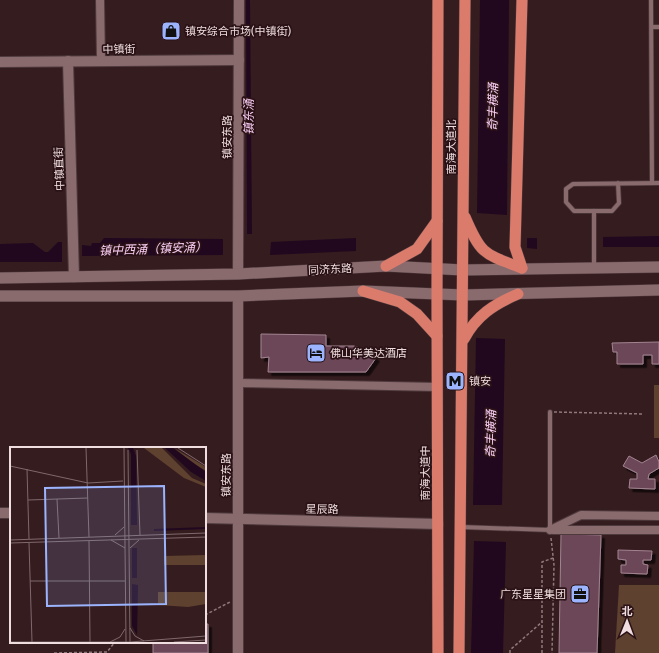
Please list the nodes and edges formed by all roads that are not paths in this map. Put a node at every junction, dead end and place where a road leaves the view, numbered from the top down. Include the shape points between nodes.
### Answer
1 (100, 0) edge
2 (239, 0) edge
3 (438, 0) edge
4 (465, 0) edge
5 (522, 0) edge
6 (652, 0) edge
7 (652, 27) junction
8 (659, 27) edge
9 (239, 60) junction
10 (101, 61) junction
11 (0, 62) edge
12 (68, 62) junction
13 (618, 183) junction
14 (652, 183) junction
15 (659, 183) edge
16 (594, 211) junction
17 (463, 214) junction
18 (438, 220) junction
19 (386, 266) junction
20 (594, 267) junction
21 (659, 267) edge
22 (437, 268) junction
23 (522, 268) junction
24 (463, 270) junction
25 (238, 274) junction
26 (74, 277) junction
27 (0, 278) edge
28 (659, 290) edge
29 (362, 291) junction
30 (436, 294) junction
31 (518, 294) junction
32 (463, 295) junction
33 (0, 296) edge
34 (238, 296) junction
35 (437, 336) junction
36 (463, 342) junction
37 (238, 383) junction
38 (438, 387) junction
39 (550, 412) road end
40 (659, 516) edge
41 (206, 518) edge
42 (238, 519) junction
43 (438, 524) junction
44 (460, 527) junction
45 (550, 530) junction
46 (659, 530) edge
47 (238, 653) edge
48 (438, 653) edge
49 (459, 653) edge

1 - 10 street
2 - 9 street, 镇安东路
3 - 18 highway, 南海大道北
4 - 17 highway, 南海大道北
5 - 23 highway via 515,247
6 - 7 lane
7 - 8 lane
7 - 14 lane
9 - 10 street, 中镇街
9 - 25 street, 镇安东路
10 - 12 street, 中镇街
11 - 12 street, 中镇街
12 - 26 street, 中镇直街
13 - 14 lane
13 - 16 lane via 619,203 612,211
13 - 16 lane via 573,184 566,189 566,202 574,211
14 - 15 lane
16 - 20 lane
17 - 23 highway via 476,243 487,255
17 - 24 highway, 南海大道北
18 - 19 highway via 417,249
18 - 22 highway, 南海大道北
19 - 22 main road, 同济东路
19 - 25 main road, 同济东路
20 - 21 main road, 同济东路
20 - 23 main road, 同济东路
22 - 24 main road, 同济东路
22 - 30 highway, 南海大道北
23 - 24 main road, 同济东路
24 - 32 highway, 南海大道北
25 - 26 main road, 同济东路
26 - 27 main road, 同济东路
28 - 31 main road, 同济东路
29 - 30 main road, 同济东路
29 - 34 main road, 同济东路
29 - 35 highway via 400,302 417,314
30 - 32 main road, 同济东路
30 - 35 highway, 南海大道中
31 - 32 main road, 同济东路
31 - 36 highway via 487,310 470,327
32 - 36 highway
33 - 34 main road, 同济东路
34 - 37 street, 镇安东路
35 - 38 highway, 南海大道中
36 - 44 highway
37 - 38 street
37 - 42 street, 镇安东路
38 - 43 highway, 南海大道中
39 - 45 lane
40 - 45 street via 581,515
41 - 42 street, 星辰路
42 - 43 street, 星辰路
42 - 47 street, 镇安东路
43 - 48 highway, 南海大道中
44 - 45 lane
44 - 49 highway
45 - 46 street

